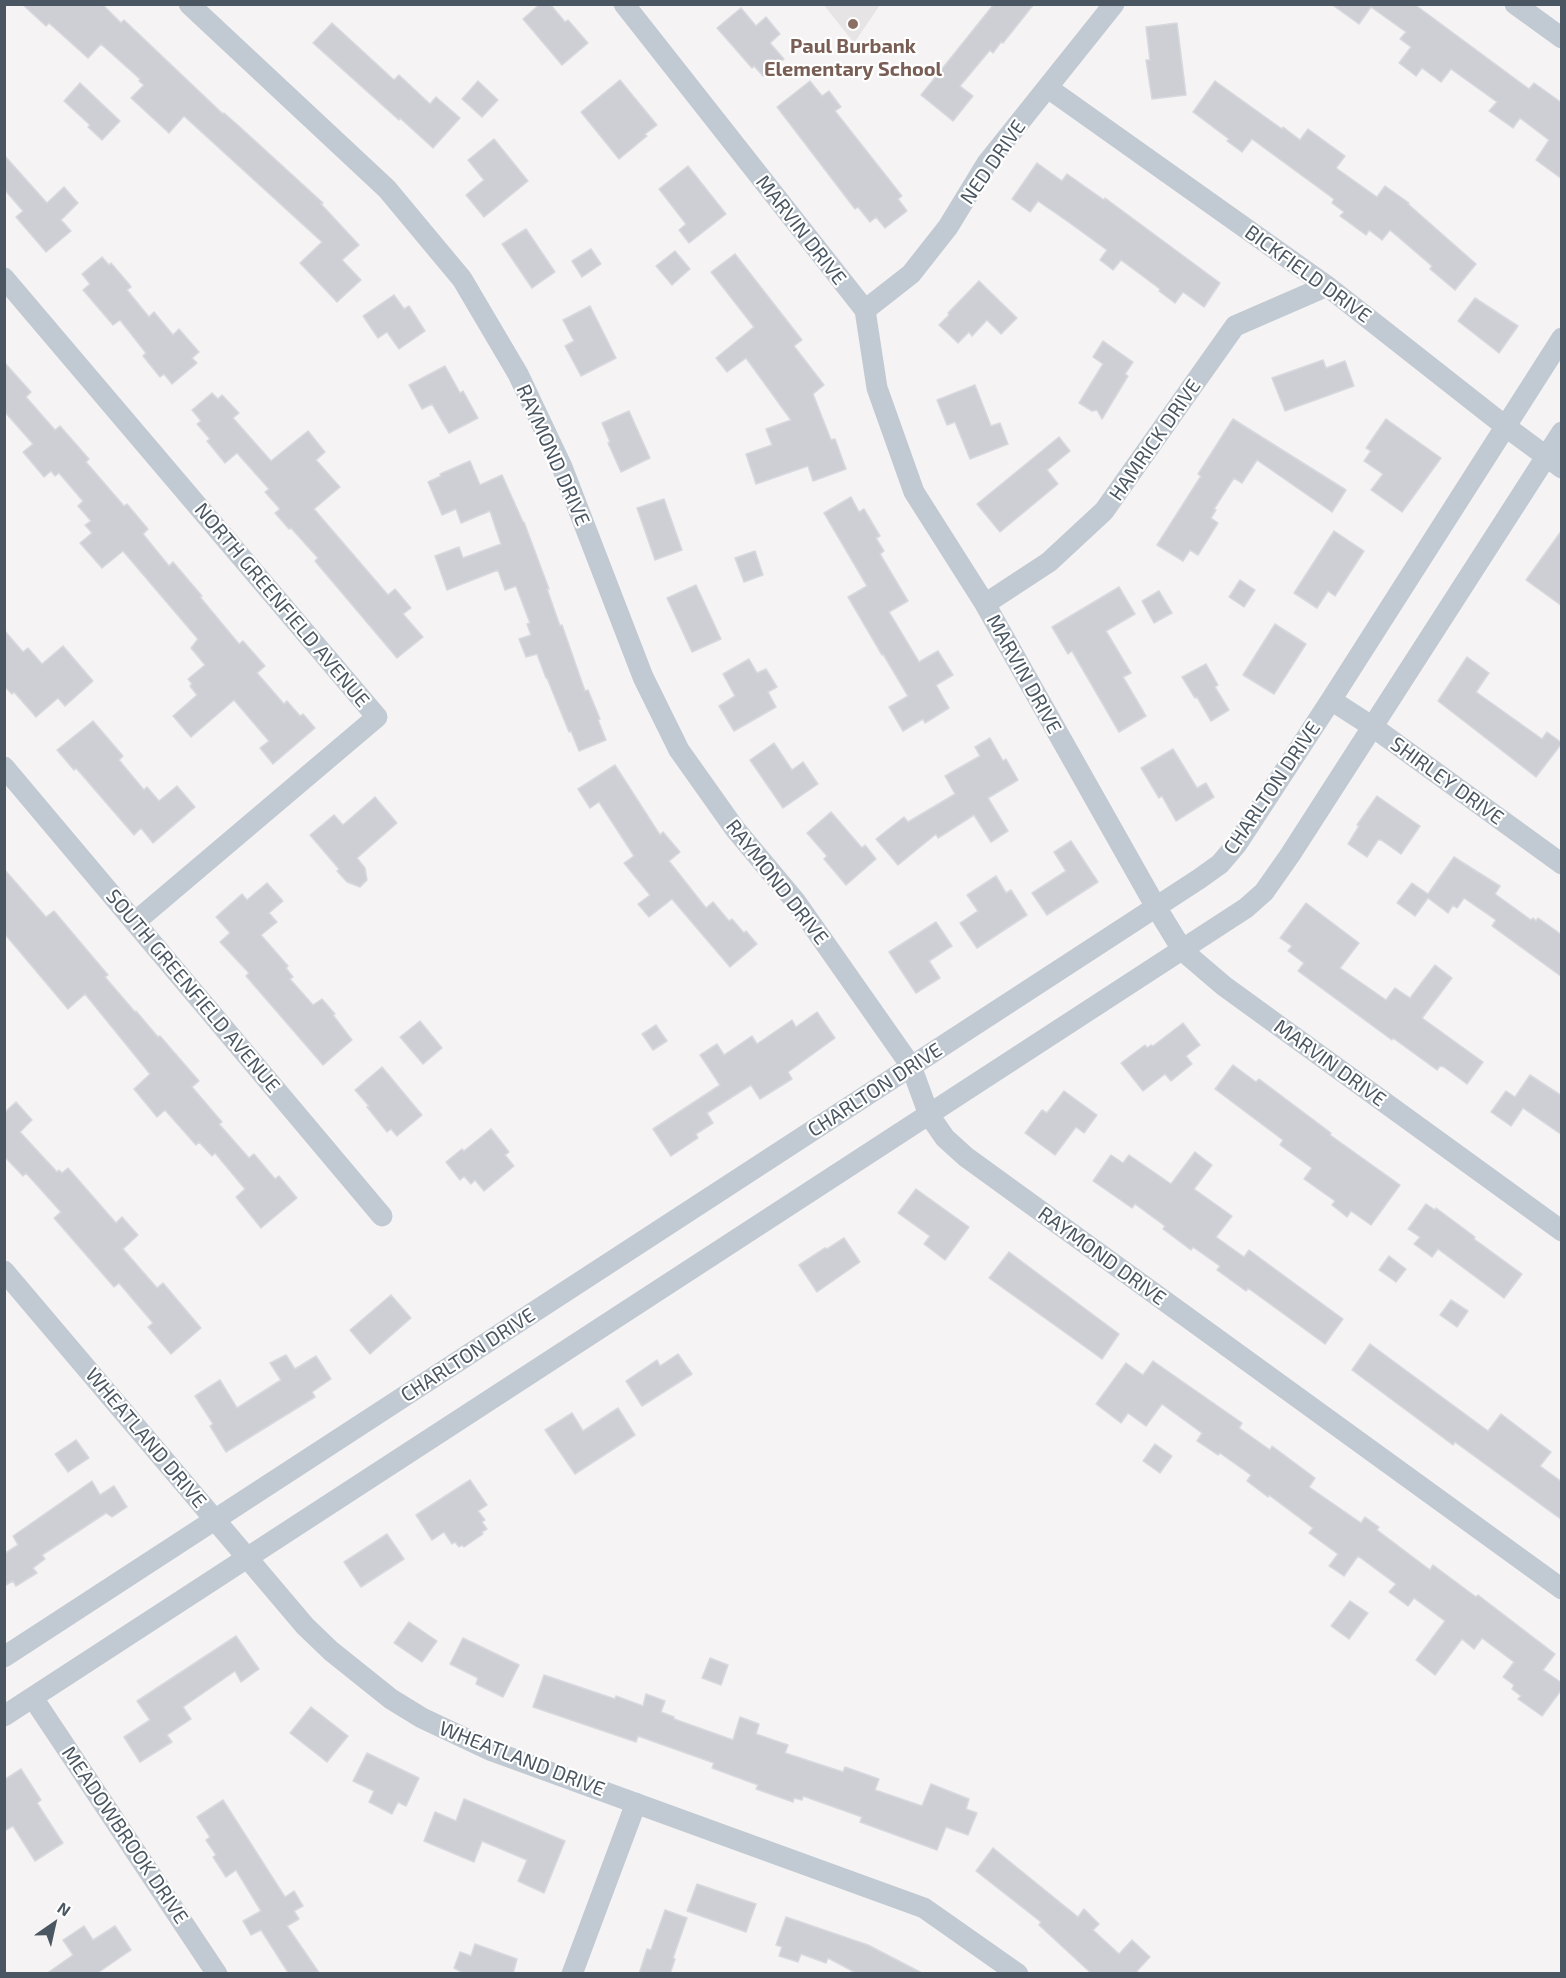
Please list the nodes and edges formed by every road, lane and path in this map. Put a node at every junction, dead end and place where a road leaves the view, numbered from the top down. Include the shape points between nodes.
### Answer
1 (189, 4) edge
2 (624, 4) edge
3 (1114, 4) edge
4 (1515, 4) edge
5 (1562, 38) edge
6 (1048, 88) junction
7 (4, 278) edge
8 (1327, 286) junction
9 (865, 310) junction
10 (1562, 338) edge
11 (1505, 426) junction
12 (1562, 432) edge
13 (1554, 462) edge
14 (985, 604) junction
15 (1331, 700) junction
16 (1373, 727) junction
17 (4, 767) edge
18 (1562, 864) edge
19 (1156, 907) junction
20 (135, 922) junction
21 (1183, 951) junction
22 (911, 1066) junction
23 (929, 1115) junction
24 (382, 1216) dead end
25 (1562, 1231) edge
26 (4, 1271) edge
27 (214, 1520) junction
28 (248, 1559) junction
29 (1562, 1589) edge
30 (4, 1657) edge
31 (33, 1698) junction
32 (4, 1716) edge
33 (636, 1803) junction
34 (208, 1971) edge
35 (1012, 1972) edge
36 (572, 1974) edge

1 - 22 street, RAYMOND DRIVE via 387,189 462,279 518,374 562,467 643,677 679,750 735,829 796,902
2 - 9 street, MARVIN DRIVE
3 - 6 street, NED DRIVE
4 - 5 street
6 - 8 street, BICKFIELD DRIVE
6 - 9 street, NED DRIVE via 987,163 948,227 911,274
7 - 20 street, NORTH GREENFIELD AVENUE via 377,717
8 - 11 street, BICKFIELD DRIVE
8 - 14 street, HAMRICK DRIVE via 1235,327 1104,511 1049,562
9 - 14 street, MARVIN DRIVE via 877,388 914,492
10 - 11 street, CHARLTON DRIVE
11 - 13 street, BICKFIELD DRIVE
11 - 15 street, CHARLTON DRIVE
12 - 13 street
13 - 16 street
14 - 19 street, MARVIN DRIVE
15 - 16 street, SHIRLEY DRIVE
15 - 19 street, CHARLTON DRIVE via 1229,855 1209,873
16 - 18 street, SHIRLEY DRIVE
16 - 21 street via 1264,892
17 - 20 street, SOUTH GREENFIELD AVENUE
19 - 21 street, MARVIN DRIVE
19 - 22 street, CHARLTON DRIVE
20 - 24 street, SOUTH GREENFIELD AVENUE
21 - 23 street
21 - 25 street, MARVIN DRIVE via 1224,986
22 - 23 street, RAYMOND DRIVE
22 - 27 street, CHARLTON DRIVE
23 - 28 street
23 - 29 street, RAYMOND DRIVE via 945,1138 966,1157
26 - 27 street, WHEATLAND DRIVE
27 - 28 street, WHEATLAND DRIVE
27 - 30 street, CHARLTON DRIVE
28 - 31 street
28 - 33 street, WHEATLAND DRIVE via 331,1651 406,1709 492,1751
31 - 32 street
31 - 34 street, MEADOWBROOK DRIVE
33 - 35 street, WHEATLAND DRIVE via 924,1908
33 - 36 street

